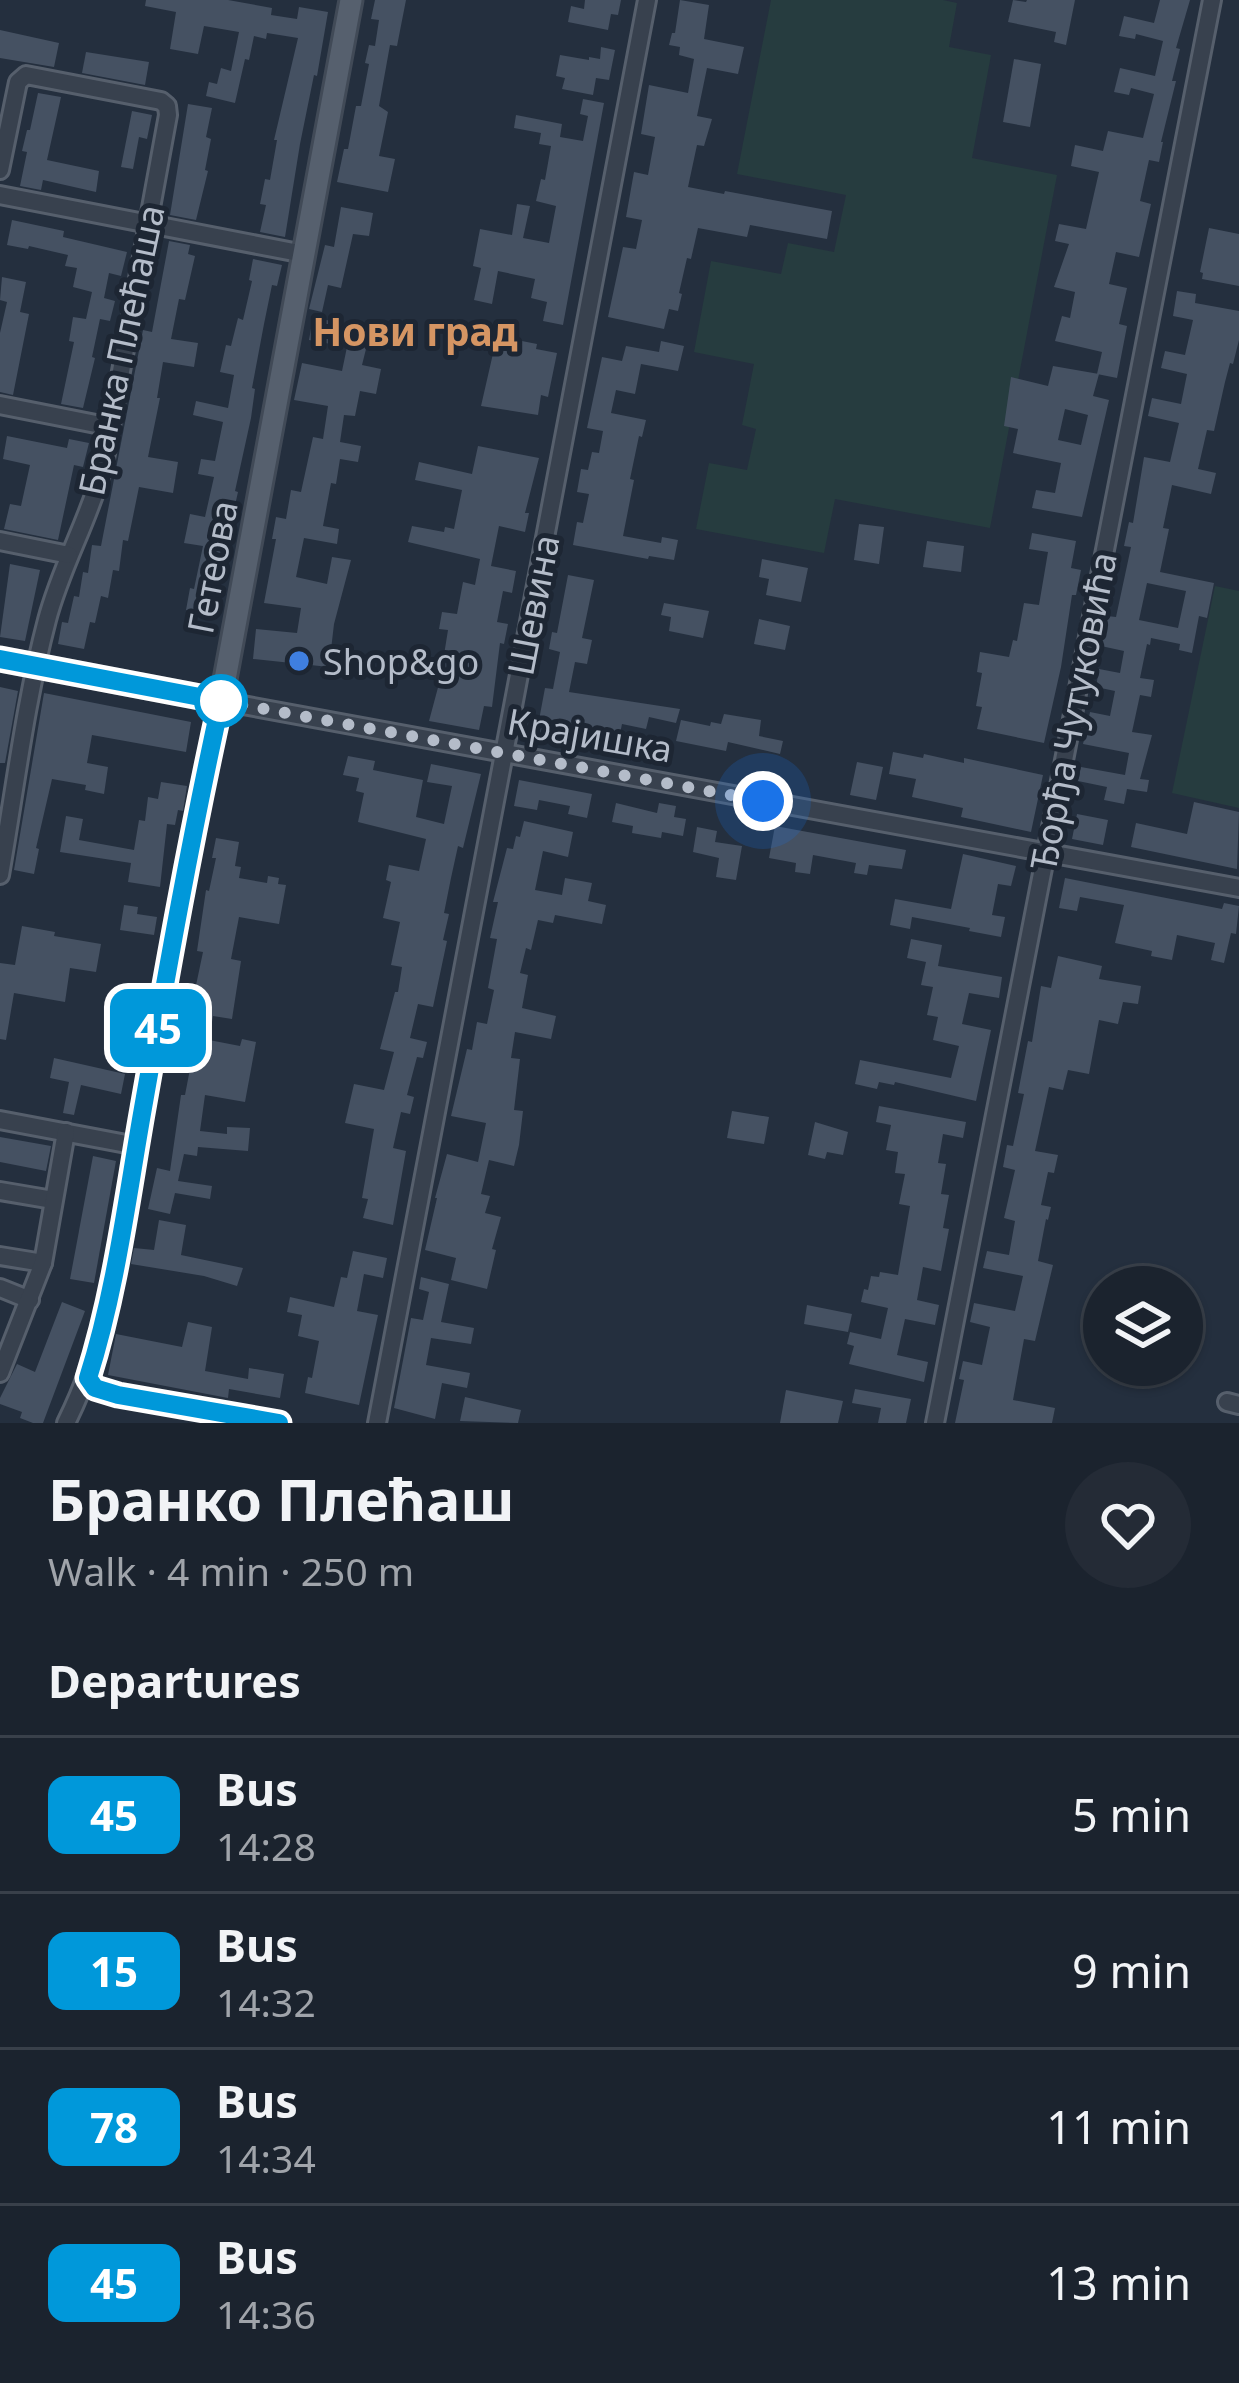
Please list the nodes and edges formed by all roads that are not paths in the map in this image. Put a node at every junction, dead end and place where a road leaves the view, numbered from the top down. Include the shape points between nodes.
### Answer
1 (351, 0) edge
2 (647, 0) edge
3 (1212, 0) edge
4 (0, 170) edge
5 (0, 195) edge
6 (148, 225) junction
7 (304, 254) junction
8 (0, 404) edge
9 (111, 427) junction
10 (0, 541) edge
11 (69, 556) junction
12 (0, 659) edge
13 (38, 666) junction
14 (221, 701) junction
15 (505, 753) junction
16 (1046, 852) junction
17 (0, 875) edge
18 (1239, 888) edge
19 (0, 1120) edge
20 (66, 1132) junction
21 (137, 1147) junction
22 (0, 1190) edge
23 (53, 1201) junction
24 (0, 1256) edge
25 (43, 1264) junction
26 (0, 1288) edge
27 (30, 1300) junction
28 (1, 1366) edge
29 (88, 1378) junction
30 (67, 1423) edge
31 (279, 1423) edge
32 (377, 1423) edge
33 (935, 1423) edge

1 - 7 main road, Гетеова
2 - 15 street, Шевина
3 - 16 street, Ђорђа Чутуковића
4 - 6 street, Бранка Плећаша via 26,75 160,101 168,115
5 - 6 street
6 - 7 street
6 - 9 street, Бранка Плећаша
7 - 14 main road, Гетеова
8 - 9 street
9 - 11 street, Бранка Плећаша
10 - 11 street
11 - 13 street, Бранка Плећаша
12 - 13 main road, Крајишка
13 - 14 main road, Крајишка
13 - 17 street, Бранка Плећаша
14 - 15 street, Крајишка
14 - 21 street, Гетеова
15 - 16 street, Крајишка
15 - 32 street, Шевина
16 - 18 street, Крајишка
16 - 33 street, Ђорђа Чутуковића
19 - 20 street
20 - 21 street
20 - 23 street
21 - 29 street, Гетеова
22 - 23 street
23 - 25 street
24 - 25 street
25 - 27 street
26 - 27 street
27 - 28 street
29 - 30 street, Гетеова
29 - 31 street via 118,1395

